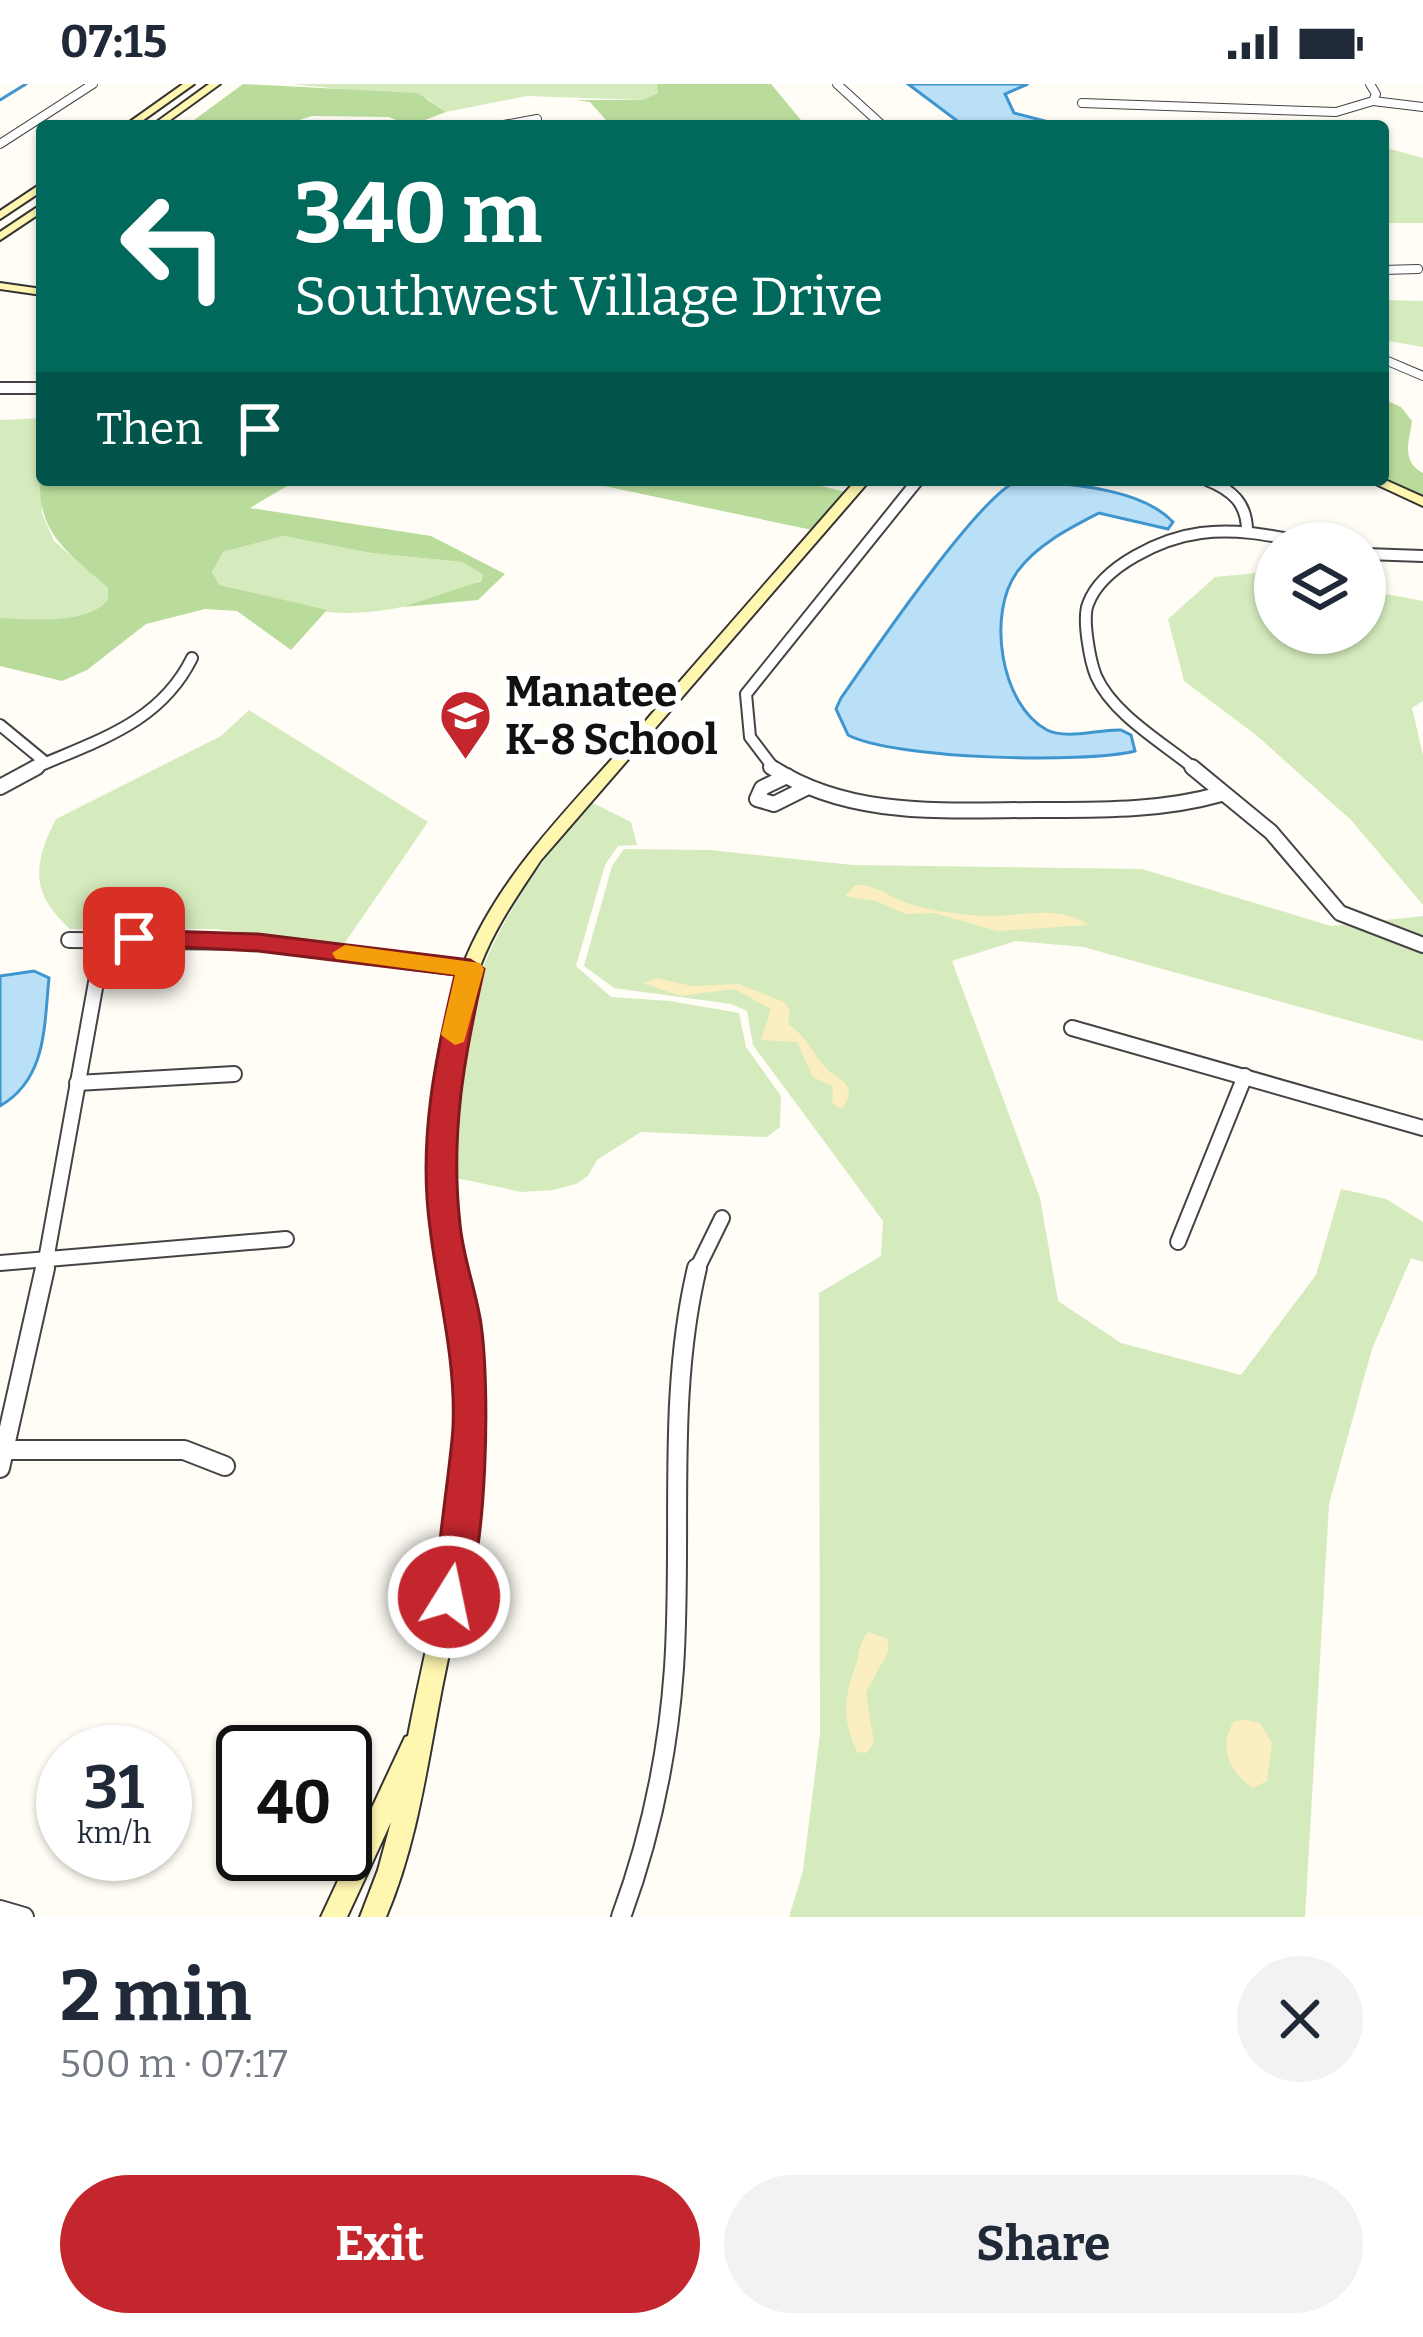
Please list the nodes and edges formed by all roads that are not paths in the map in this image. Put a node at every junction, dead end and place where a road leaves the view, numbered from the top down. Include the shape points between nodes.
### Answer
1 (93, 84) edge
2 (189, 84) edge
3 (215, 84) edge
4 (837, 84) edge
5 (1370, 84) edge
6 (1373, 101) junction
7 (1082, 103) dead end
8 (1423, 107) edge
9 (537, 118) dead end
10 (37, 120) edge
11 (138, 120) edge
12 (164, 120) edge
13 (527, 120) edge
14 (876, 120) edge
15 (36, 121) edge
16 (0, 144) edge
17 (36, 190) edge
18 (36, 211) edge
19 (0, 216) edge
20 (0, 237) edge
21 (1418, 269) dead end
22 (1389, 270) edge
23 (0, 286) edge
24 (0, 295) edge
25 (36, 295) edge
26 (36, 296) edge
27 (1389, 362) edge
28 (1423, 376) edge
29 (0, 388) edge
30 (36, 388) edge
31 (858, 486) edge
32 (913, 486) edge
33 (1218, 486) edge
34 (1387, 486) edge
35 (1423, 502) edge
36 (1247, 531) junction
37 (1254, 532) edge
38 (1386, 555) edge
39 (1423, 556) edge
40 (192, 658) dead end
41 (0, 725) edge
42 (45, 762) junction
43 (787, 776) junction
44 (0, 787) edge
45 (806, 788) junction
46 (1221, 794) junction
47 (104, 938) junction
48 (69, 940) dead end
49 (1423, 945) edge
50 (470, 969) junction
51 (1072, 1028) dead end
52 (234, 1074) dead end
53 (1245, 1076) junction
54 (77, 1083) junction
55 (1423, 1128) edge
56 (722, 1218) dead end
57 (286, 1239) dead end
58 (1178, 1242) dead end
59 (47, 1259) junction
60 (0, 1262) edge
61 (4, 1450) edge
62 (225, 1466) dead end
63 (0, 1468) edge
64 (423, 1724) junction
65 (0, 1910) edge
66 (24, 1917) edge
67 (334, 1917) edge
68 (373, 1917) edge
69 (621, 1917) edge

1 - 10 street
2 - 11 street
3 - 12 street
4 - 14 street
5 - 6 street
6 - 7 street via 1311,113
6 - 8 street
9 - 13 street
15 - 16 street
17 - 19 street
18 - 20 street
21 - 22 street
23 - 25 street
24 - 26 street
27 - 28 street
29 - 30 street
31 - 50 street via 535,857
32 - 43 street via 746,694 748,740
33 - 36 street via 1240,498
34 - 35 street
36 - 37 street
36 - 46 street via 1159,544 1120,566 1085,609 1096,676 1118,706
38 - 39 street
40 - 42 street via 185,678 149,713
41 - 42 street
42 - 44 street
43 - 45 street
43 - 45 street via 757,799 773,804
45 - 46 street via 880,809 924,811 1165,808
46 - 49 street via 1271,832 1340,913
47 - 48 street
47 - 50 street via 258,942
47 - 54 street
50 - 64 street via 445,1078 441,1151 470,1426 458,1555
51 - 53 street
52 - 54 street
53 - 55 street
53 - 58 street
54 - 59 street
56 - 69 street via 697,1268 681,1338 669,1713 644,1856
57 - 59 street
59 - 60 street
59 - 61 street
61 - 62 street via 184,1450
61 - 63 street
64 - 67 street
64 - 68 street via 410,1804
65 - 66 street

